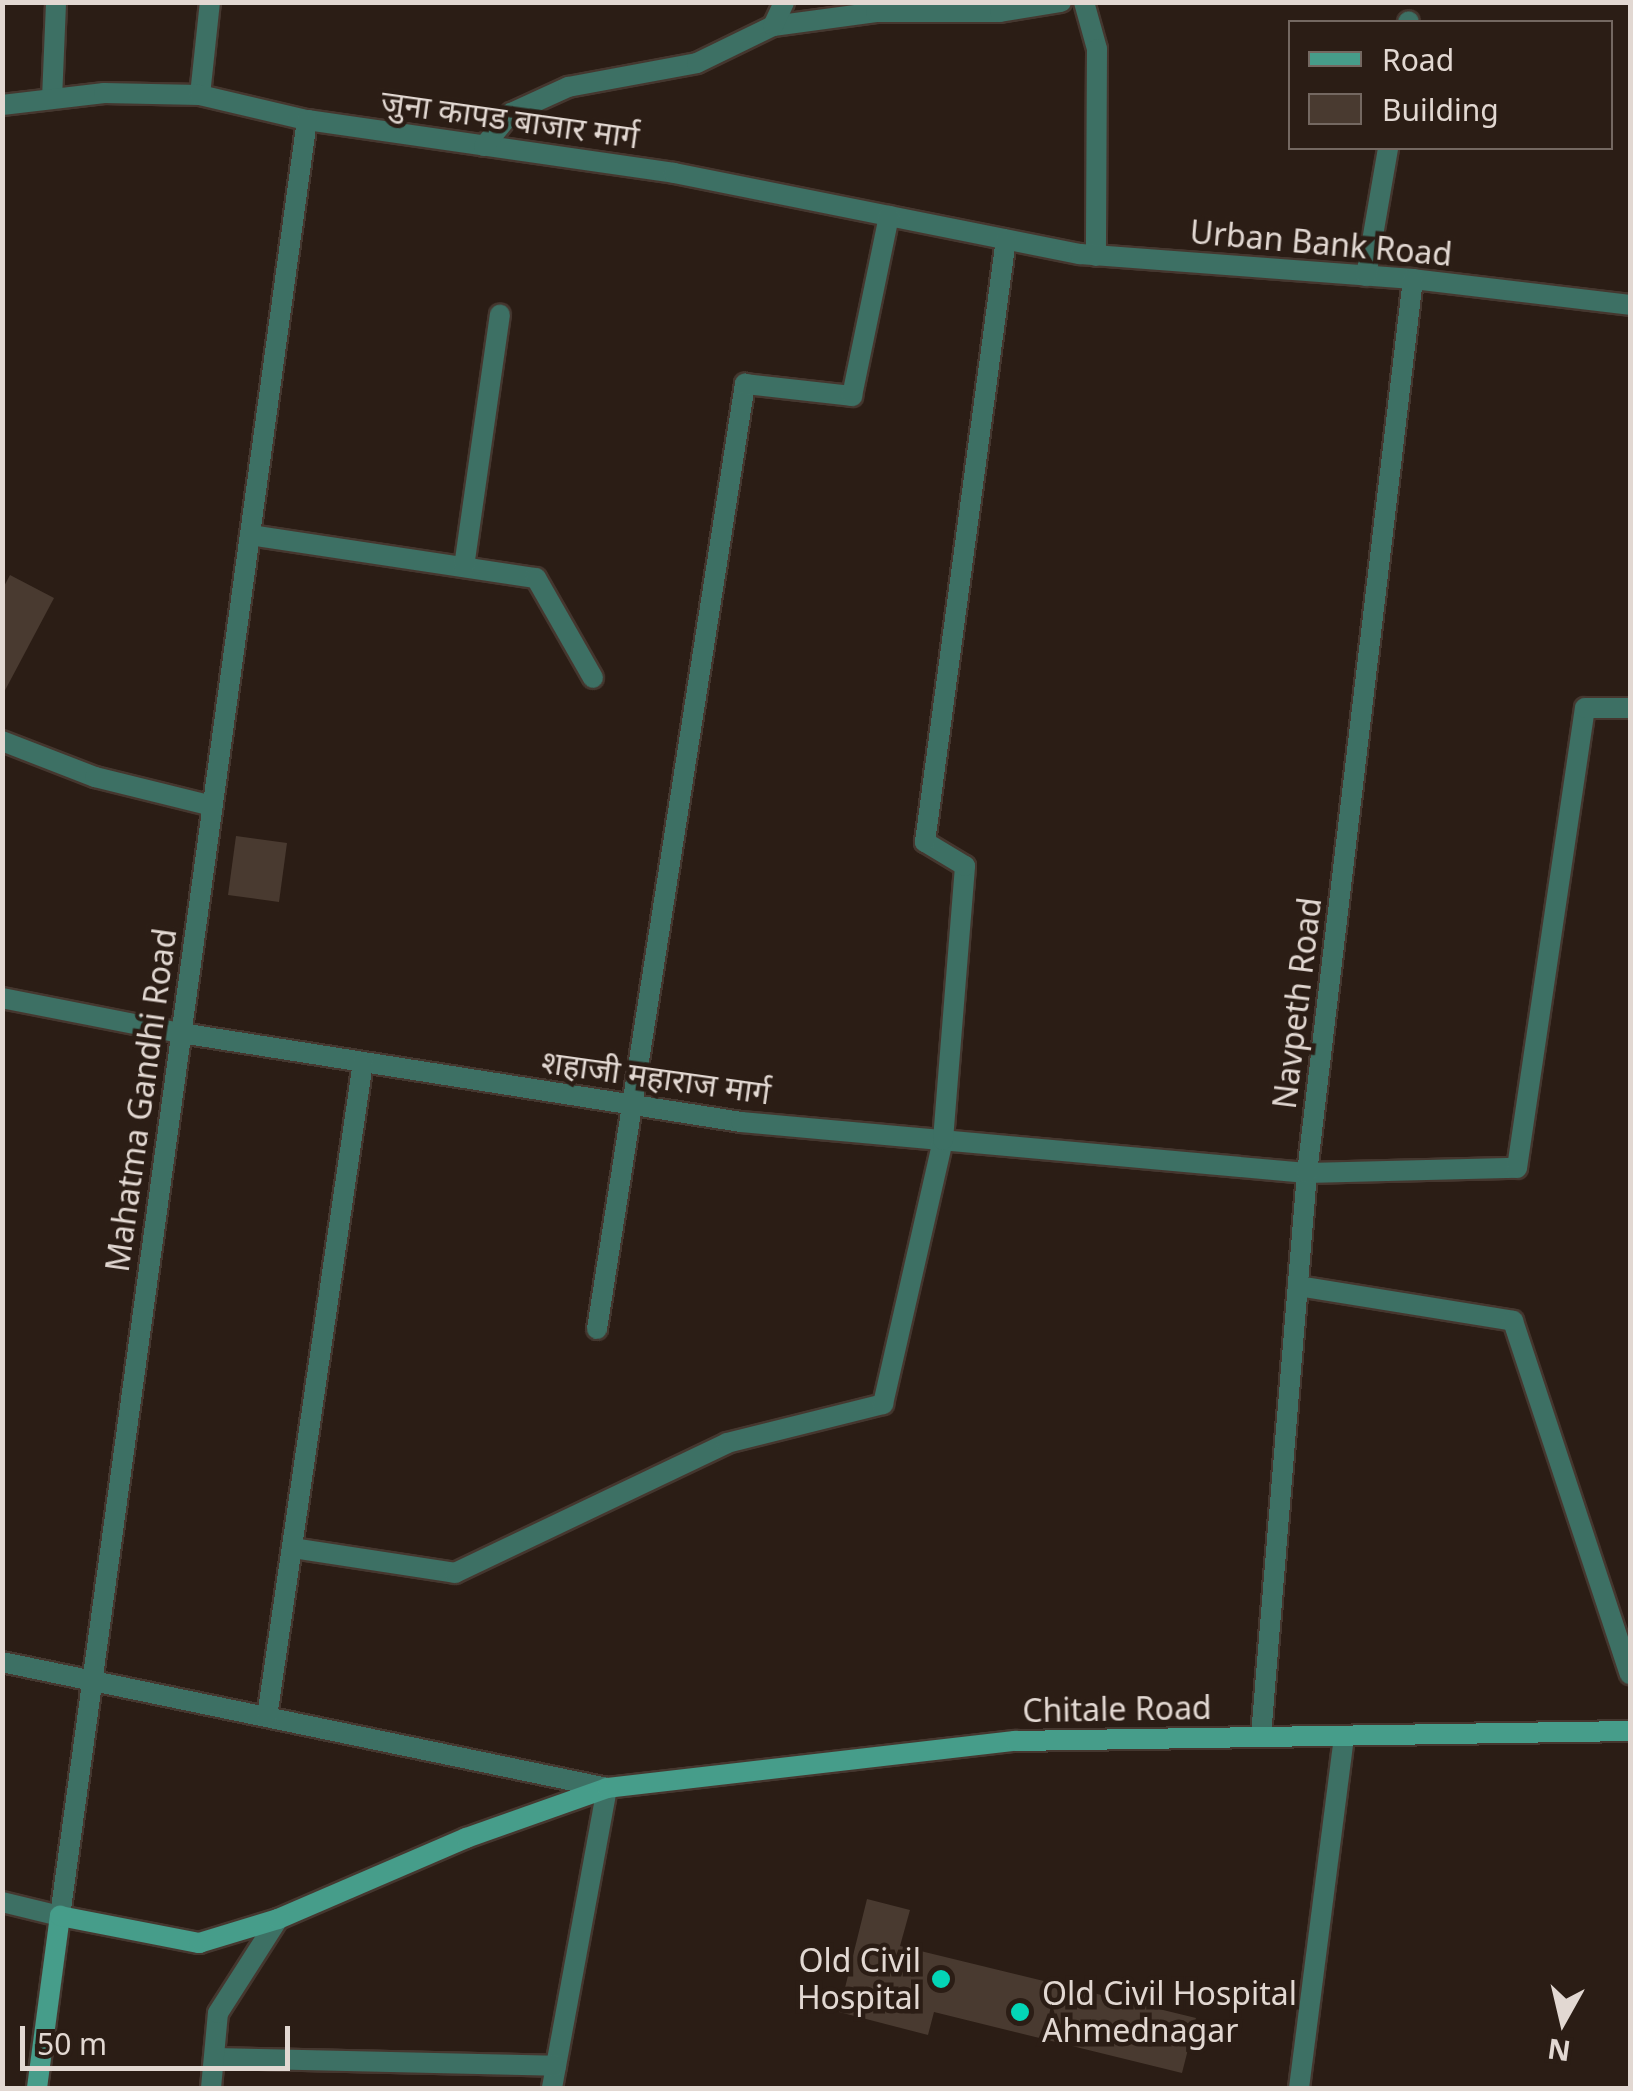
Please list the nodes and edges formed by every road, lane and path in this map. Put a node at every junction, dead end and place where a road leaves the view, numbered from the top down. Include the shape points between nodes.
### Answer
1 (56, 2) edge
2 (210, 2) edge
3 (784, 2) edge
4 (1060, 2) edge
5 (1084, 2) edge
6 (773, 26) junction
7 (200, 95) junction
8 (52, 99) junction
9 (2, 105) edge
10 (307, 120) junction
11 (484, 146) junction
12 (1388, 150) edge
13 (889, 216) junction
14 (1006, 240) junction
15 (1096, 256) junction
16 (1366, 276) junction
17 (1413, 279) junction
18 (1630, 306) edge
19 (500, 315) dead end
20 (250, 535) junction
21 (464, 568) junction
22 (593, 678) dead end
23 (1630, 708) edge
24 (2, 741) edge
25 (212, 806) junction
26 (2, 998) edge
27 (180, 1033) junction
28 (364, 1062) junction
29 (629, 1104) junction
30 (944, 1140) junction
31 (1306, 1172) junction
32 (1298, 1286) junction
33 (597, 1330) dead end
34 (292, 1548) junction
35 (2, 1662) edge
36 (1630, 1674) edge
37 (91, 1680) junction
38 (268, 1716) junction
39 (1630, 1731) edge
40 (1261, 1736) junction
41 (1344, 1739) junction
42 (607, 1788) junction
43 (2, 1902) edge
44 (60, 1916) junction
45 (278, 1919) junction
46 (214, 2058) junction
47 (556, 2066) junction
48 (37, 2088) edge
49 (211, 2088) edge
50 (552, 2088) edge
51 (1300, 2088) edge

1 - 8 street
2 - 7 street
3 - 6 street
4 - 6 street via 1000,12 876,12
5 - 15 street via 1097,50
6 - 11 street via 697,63 568,86 511,113
7 - 8 street, जुना कापड बाजार मार्ग
7 - 10 street, जुना कापड बाजार मार्ग
8 - 9 street, जुना कापड बाजार मार्ग
10 - 11 street, जुना कापड बाजार मार्ग
10 - 20 street, Mahatma Gandhi Road
11 - 13 street, जुना कापड बाजार मार्ग via 674,173
12 - 16 street
13 - 14 street, जुना कापड बाजार मार्ग
13 - 29 street via 852,396 745,384
14 - 15 street, Urban Bank Road
14 - 30 street via 925,842 965,866
15 - 16 street, Urban Bank Road
16 - 17 street, Urban Bank Road
17 - 18 street, Urban Bank Road
17 - 31 street, Navpeth Road
19 - 21 street
20 - 21 street
20 - 25 street, Mahatma Gandhi Road
21 - 22 street via 536,578
23 - 31 street, शहाजी महाराज मार्ग via 1585,708 1516,1168
24 - 25 street via 95,776
25 - 27 street, Mahatma Gandhi Road
26 - 27 street, शहाजी महाराज मार्ग
27 - 28 street, शहाजी महाराज मार्ग
27 - 37 street, Mahatma Gandhi Road
28 - 29 street, शहाजी महाराज मार्ग
28 - 34 street
29 - 30 street, शहाजी महाराज मार्ग
29 - 33 street
30 - 31 street, शहाजी महाराज मार्ग
30 - 34 street via 884,1404 726,1443 455,1574
31 - 32 street, Navpeth Road
32 - 36 street via 1513,1321
32 - 40 street, Navpeth Road
34 - 38 street
35 - 37 street
37 - 38 street
37 - 44 street, Mahatma Gandhi Road
38 - 42 street
39 - 41 street, Chitale Road
40 - 41 street, Chitale Road
40 - 42 street, Chitale Road via 1015,1741
41 - 51 street
42 - 45 street, Chitale Road via 466,1838
42 - 47 street
43 - 44 street
44 - 45 street, Chitale Road via 200,1943
44 - 48 street, Mahatma Gandhi Road
45 - 46 street via 218,2013
46 - 47 street
46 - 49 street
47 - 50 street

